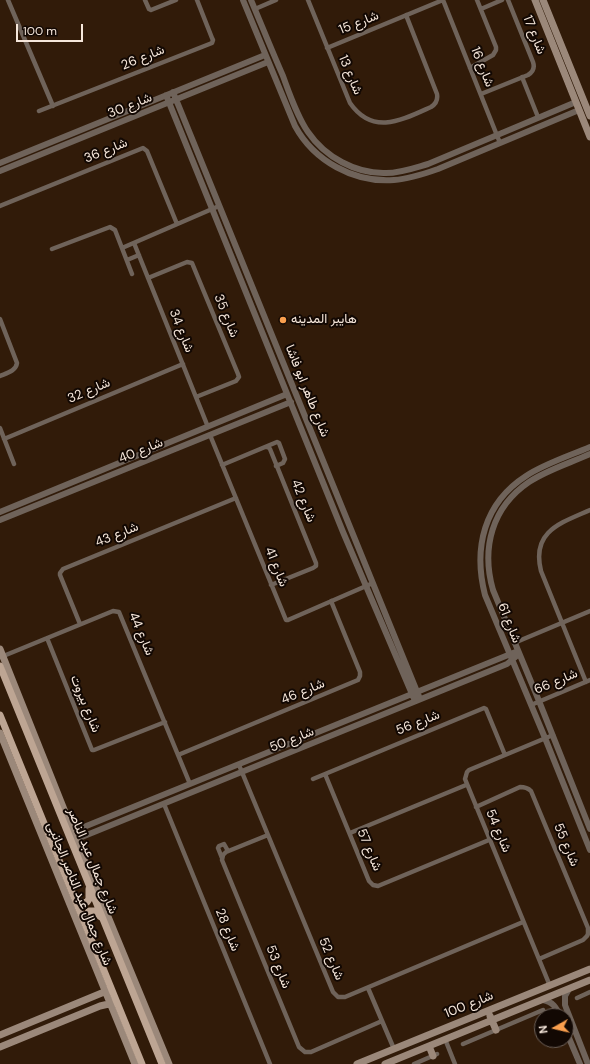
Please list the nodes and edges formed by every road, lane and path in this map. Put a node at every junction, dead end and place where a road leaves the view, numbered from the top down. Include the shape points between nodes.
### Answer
1 (8, 0) edge
2 (145, 0) edge
3 (176, 0) edge
4 (197, 0) edge
5 (243, 0) edge
6 (251, 0) edge
7 (276, 0) edge
8 (308, 0) edge
9 (443, 0) edge
10 (477, 0) edge
11 (502, 0) edge
12 (508, 0) edge
13 (534, 0) edge
14 (543, 0) edge
15 (255, 9) junction
16 (480, 9) junction
17 (406, 16) junction
18 (327, 48) junction
19 (265, 54) junction
20 (268, 62) junction
21 (470, 68) junction
22 (522, 77) junction
23 (284, 80) junction
24 (277, 82) junction
25 (173, 92) junction
26 (481, 94) junction
27 (166, 95) junction
28 (176, 99) junction
29 (169, 102) junction
30 (576, 102) junction
31 (53, 106) junction
32 (579, 110) junction
33 (39, 112) dead end
34 (590, 116) edge
35 (538, 117) junction
36 (497, 134) junction
37 (590, 137) edge
38 (500, 143) junction
39 (0, 163) edge
40 (0, 172) edge
41 (0, 206) edge
42 (216, 208) junction
43 (177, 224) junction
44 (134, 243) junction
45 (122, 248) junction
46 (52, 249) dead end
47 (139, 255) junction
48 (126, 260) junction
49 (132, 274) dead end
50 (148, 278) junction
51 (0, 319) edge
52 (183, 364) junction
53 (0, 376) edge
54 (287, 394) junction
55 (196, 397) junction
56 (291, 402) junction
57 (208, 427) junction
58 (0, 428) edge
59 (210, 435) junction
60 (4, 438) junction
61 (265, 447) junction
62 (590, 447) edge
63 (590, 454) edge
64 (14, 464) dead end
65 (222, 465) junction
66 (276, 466) junction
67 (546, 469) junction
68 (236, 498) junction
69 (590, 510) edge
70 (0, 512) edge
71 (0, 520) edge
72 (373, 583) junction
73 (271, 585) junction
74 (366, 586) junction
75 (331, 601) junction
76 (590, 611) edge
77 (562, 623) junction
78 (80, 624) junction
79 (47, 638) junction
80 (514, 643) junction
81 (518, 652) junction
82 (1, 654) edge
83 (511, 657) junction
84 (0, 666) edge
85 (588, 681) edge
86 (414, 693) junction
87 (417, 700) junction
88 (539, 701) junction
89 (531, 704) junction
90 (0, 715) edge
91 (165, 722) junction
92 (0, 733) edge
93 (553, 735) junction
94 (545, 738) junction
95 (5, 744) edge
96 (504, 755) junction
97 (178, 756) junction
98 (239, 764) junction
99 (242, 772) junction
100 (325, 774) junction
101 (313, 779) dead end
102 (190, 784) junction
103 (466, 785) junction
104 (164, 804) junction
105 (476, 807) junction
106 (590, 829) edge
107 (70, 833) junction
108 (350, 833) junction
109 (268, 835) junction
110 (489, 840) junction
111 (74, 841) junction
112 (49, 845) junction
113 (590, 850) edge
114 (228, 851) junction
115 (222, 860) junction
116 (89, 886) junction
117 (72, 892) junction
118 (103, 918) junction
119 (523, 922) junction
120 (87, 929) junction
121 (538, 959) junction
122 (590, 969) edge
123 (590, 980) edge
124 (133, 985) junction
125 (550, 986) junction
126 (368, 988) junction
127 (569, 989) junction
128 (109, 990) junction
129 (590, 992) edge
130 (577, 998) dead end
131 (543, 1000) junction
132 (114, 1003) junction
133 (557, 1008) edge
134 (565, 1008) edge
135 (488, 1011) junction
136 (534, 1014) edge
137 (492, 1020) junction
138 (382, 1021) junction
139 (496, 1030) junction
140 (574, 1030) edge
141 (1, 1034) edge
142 (445, 1039) junction
143 (463, 1044) dead end
144 (429, 1046) junction
145 (0, 1047) edge
146 (573, 1048) edge
147 (394, 1049) junction
148 (435, 1055) joint
149 (368, 1062) edge
150 (135, 1064) edge
151 (142, 1064) edge
152 (162, 1064) edge
153 (169, 1064) edge
154 (270, 1064) edge
155 (357, 1064) edge
156 (385, 1064) edge
157 (414, 1064) edge
158 (455, 1064) edge
159 (580, 1064) edge
160 (588, 1064) edge

1 - 31 street
2 - 3 street via 151,10
4 - 31 street, شارع 26 via 212,43
5 - 19 street
6 - 15 street
7 - 15 street
8 - 18 street, شارع 13
9 - 17 street, شارع 15
9 - 21 street, شارع 16
10 - 16 street
11 - 16 street
12 - 22 street, شارع 17 via 534,65 530,74
13 - 30 main road
14 - 34 main road
15 - 23 street
16 - 21 street via 496,50 493,55
17 - 18 street, شارع 15
17 - 18 street, شارع 13 via 437,94 437,100 434,105 396,121 372,121 357,112 350,103
19 - 20 street
19 - 25 street, شارع 30
20 - 24 street
20 - 28 street, شارع 30
21 - 26 street, شارع 16
22 - 26 street, شارع 17
22 - 35 street
23 - 24 street
23 - 36 street via 301,120 316,142 335,158 358,169 384,173 406,171
24 - 38 street via 295,126 308,145 335,167 356,176 382,180 406,178 438,169
25 - 27 street, شارع 30
25 - 28 street, شارع طاهر ابو فاشا
26 - 36 street, شارع 16
27 - 29 street, شارع طاهر ابو فاشا
27 - 39 street, شارع 30
28 - 29 street, شارع 30
28 - 42 street, شارع طاهر ابو فاشا
29 - 40 street, شارع 30
29 - 42 street, شارع طاهر ابو فاشا
30 - 32 main road
30 - 35 street
31 - 33 street, شارع 26
32 - 37 main road
32 - 38 street
35 - 36 street
36 - 38 street, شارع 16
41 - 43 street, شارع 36 via 143,148 148,151
42 - 43 street
42 - 54 street, شارع طاهر ابو فاشا
42 - 72 street, شارع طاهر ابو فاشا
43 - 44 street
44 - 45 street
44 - 47 street, شارع 34
45 - 46 street via 115,230 108,227
45 - 48 street
47 - 48 street
47 - 50 street, شارع 34
48 - 49 street
50 - 52 street, شارع 34
50 - 55 street, شارع 35 via 186,262 192,263 238,374 236,381
51 - 53 street via 17,361 14,370
52 - 55 street, شارع 34
52 - 60 street, شارع 32
54 - 56 street, شارع طاهر ابو فاشا
54 - 57 street, شارع 40
55 - 57 street, شارع 34
56 - 59 street, شارع 40
56 - 74 street, شارع طاهر ابو فاشا
57 - 70 street, شارع 40
58 - 60 street
59 - 65 street, شارع 41
59 - 71 street, شارع 40
60 - 64 street
61 - 65 street
61 - 66 street, شارع 42 via 269,448
61 - 66 street via 276,442 279,444 285,459
62 - 67 street, شارع 61
63 - 67 street, شارع 61
65 - 68 street, شارع 41
66 - 73 street, شارع 42 via 316,564 313,568
67 - 80 street, شارع 61 via 510,499 500,512 490,538 490,582
67 - 83 street, شارع 61 via 535,470 508,490 490,515 482,541 480,566 485,595
68 - 73 street, شارع 41
68 - 78 street, شارع 43 via 63,569 60,575
69 - 77 street via 557,525 542,541 540,548 540,571
72 - 74 street, شارع 41
72 - 86 street, شارع طاهر ابو فاشا
73 - 75 street, شارع 41 via 286,620
74 - 75 street, شارع 41
74 - 86 street, شارع طاهر ابو فاشا
75 - 97 street, شارع 46 via 360,672 358,680
76 - 77 street
77 - 80 street
77 - 85 street
78 - 79 street, شارع 44
78 - 91 street, شارع 44 via 114,611 121,614
79 - 82 street, شارع 44
79 - 91 street, شارع بيروت via 92,750
80 - 81 street, شارع 61
81 - 83 street, شارع 50
81 - 88 street, شارع 61
82 - 107 main road, شارع جمال عبد الناصر الجانبى
83 - 86 street, شارع 50
83 - 87 street, شارع 50 via 507,664
83 - 89 street, شارع 61
84 - 107 main road, شارع جمال عبد الناصر
85 - 88 street, شارع 66
86 - 87 street, شارع طاهر ابو فاشا
86 - 98 street, شارع 50
87 - 99 street, شارع 50
88 - 89 street, شارع 66
88 - 93 street, شارع 61
89 - 94 street, شارع 61
90 - 95 main road
91 - 97 street, شارع 44
92 - 95 main road, شارع جمال عبد الناصر الجانبى
93 - 94 street
93 - 106 street, شارع 61
94 - 96 street
94 - 113 street, شارع 61
95 - 112 main road, شارع جمال عبد الناصر الجانبى
96 - 100 street, شارع 56 via 484,708
96 - 103 street via 469,770 465,776
97 - 102 street, شارع 44
98 - 99 street, شارع 52
98 - 102 street, شارع 50
99 - 104 street, شارع 50
99 - 109 street, شارع 52
100 - 101 street, شارع 56
100 - 108 street, شارع 57
102 - 107 street, شارع 50
103 - 105 street, شارع 54
103 - 108 street
104 - 111 street, شارع 50
104 - 154 street, شارع 28
105 - 110 street, شارع 54
105 - 121 street, شارع 55 via 520,787 526,787 531,791 583,914 589,931 585,938
107 - 111 main road, شارع جمال عبد الناصر
108 - 110 street, شارع 57 via 369,881 375,886
109 - 114 street
109 - 126 street, شارع 52 via 335,994 340,998
110 - 119 street, شارع 54
111 - 116 main road, شارع جمال عبد الناصر
111 - 124 main road, شارع جمال عبد الناصر الجانبى
112 - 117 main road
112 - 128 main road, شارع جمال عبد الناصر الجانبى
114 - 115 street
114 - 115 street via 225,844 218,846
115 - 138 street, شارع 53 via 300,1049 311,1052
116 - 117 main road via 89,899 85,903 80,902
116 - 118 main road, شارع جمال عبد الناصر
117 - 120 main road
118 - 120 main road via 94,911 89,911 86,916
118 - 124 main road, شارع جمال عبد الناصر
119 - 121 street, شارع 54
119 - 126 street, شارع 52
120 - 128 main road
121 - 125 street, شارع 54
122 - 125 main road, شارع 100
123 - 127 main road, شارع 100
124 - 152 main road, شارع جمال عبد الناصر
124 - 153 main road, شارع جمال عبد الناصر الجانبى
125 - 135 main road, شارع 100
126 - 138 street
127 - 131 main road, شارع 100
127 - 134 street via 564,999
128 - 132 main road
128 - 141 main road
129 - 130 street
131 - 133 street via 551,1002
131 - 137 main road, شارع 100
132 - 145 main road via 100,1006
132 - 150 main road
132 - 151 main road
135 - 137 main road
135 - 147 main road, شارع 100
136 - 139 street
137 - 139 main road
137 - 142 main road, شارع 100
138 - 147 street
139 - 143 street
140 - 160 street
142 - 144 main road, شارع 100
142 - 158 street
144 - 148 main road
144 - 156 main road, شارع 100
146 - 159 street
147 - 149 main road, شارع 100
148 - 157 street
149 - 155 main road, شارع 100

